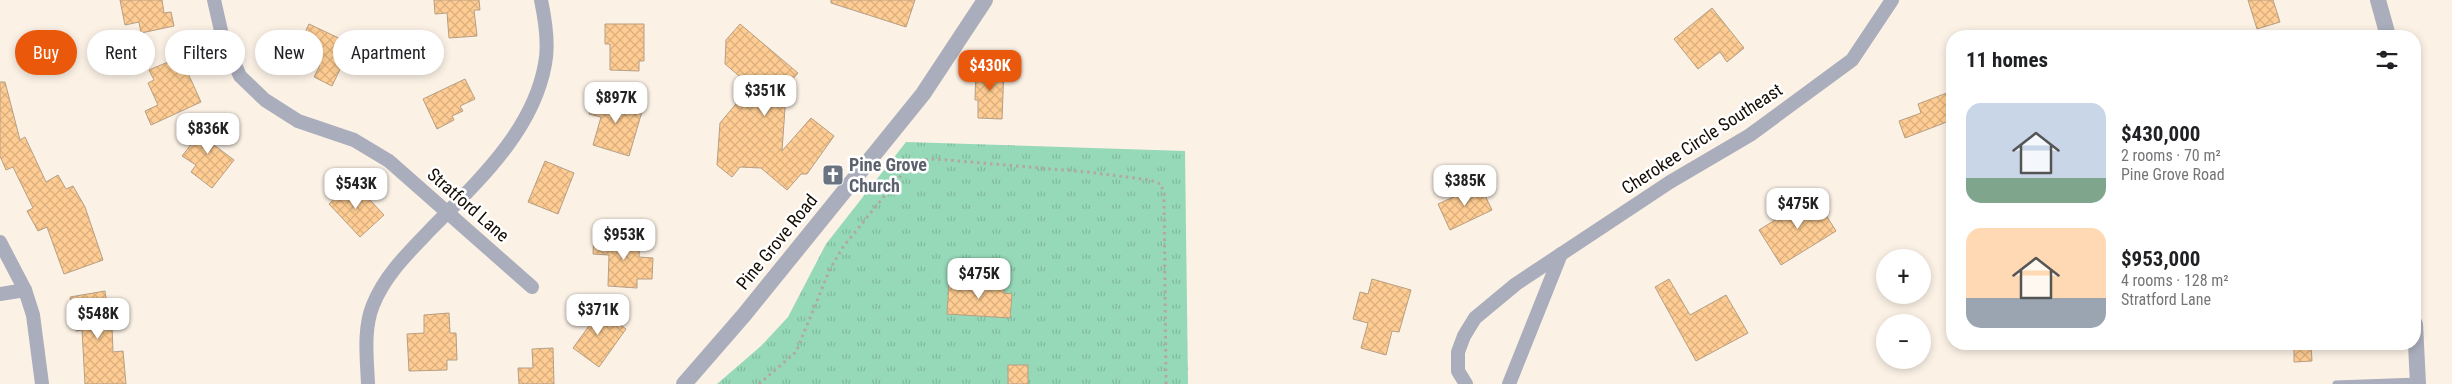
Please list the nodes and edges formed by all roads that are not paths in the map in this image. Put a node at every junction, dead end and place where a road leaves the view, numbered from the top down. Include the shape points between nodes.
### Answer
1 (214, 0) edge
2 (541, 0) edge
3 (1892, 0) edge
4 (2378, 0) edge
5 (984, 1) edge
6 (2386, 30) edge
7 (448, 212) junction
8 (0, 242) edge
9 (1561, 254) junction
10 (532, 287) dead end
11 (25, 290) junction
12 (0, 294) edge
13 (2416, 350) edge
14 (2418, 382) edge
15 (42, 384) edge
16 (368, 384) edge
17 (684, 384) edge
18 (1466, 384) edge
19 (1509, 384) edge
20 (2336, 384) edge

1 - 7 street, Stratford Lane via 222,35 240,76 265,100 298,121 354,140 389,161
2 - 7 street via 546,64 532,107 508,146
3 - 9 street, Cherokee Circle Southeast via 1852,60 1750,135 1670,182
4 - 6 street
5 - 17 street, Pine Grove Road via 923,94
7 - 10 street, Stratford Lane
7 - 16 street via 393,268 373,306 366,340
8 - 11 street
9 - 18 street, Cherokee Circle Southeast via 1516,284 1475,318 1458,352 1458,371
9 - 19 street
11 - 12 street
11 - 15 street via 33,315
13 - 14 street
14 - 20 lane

